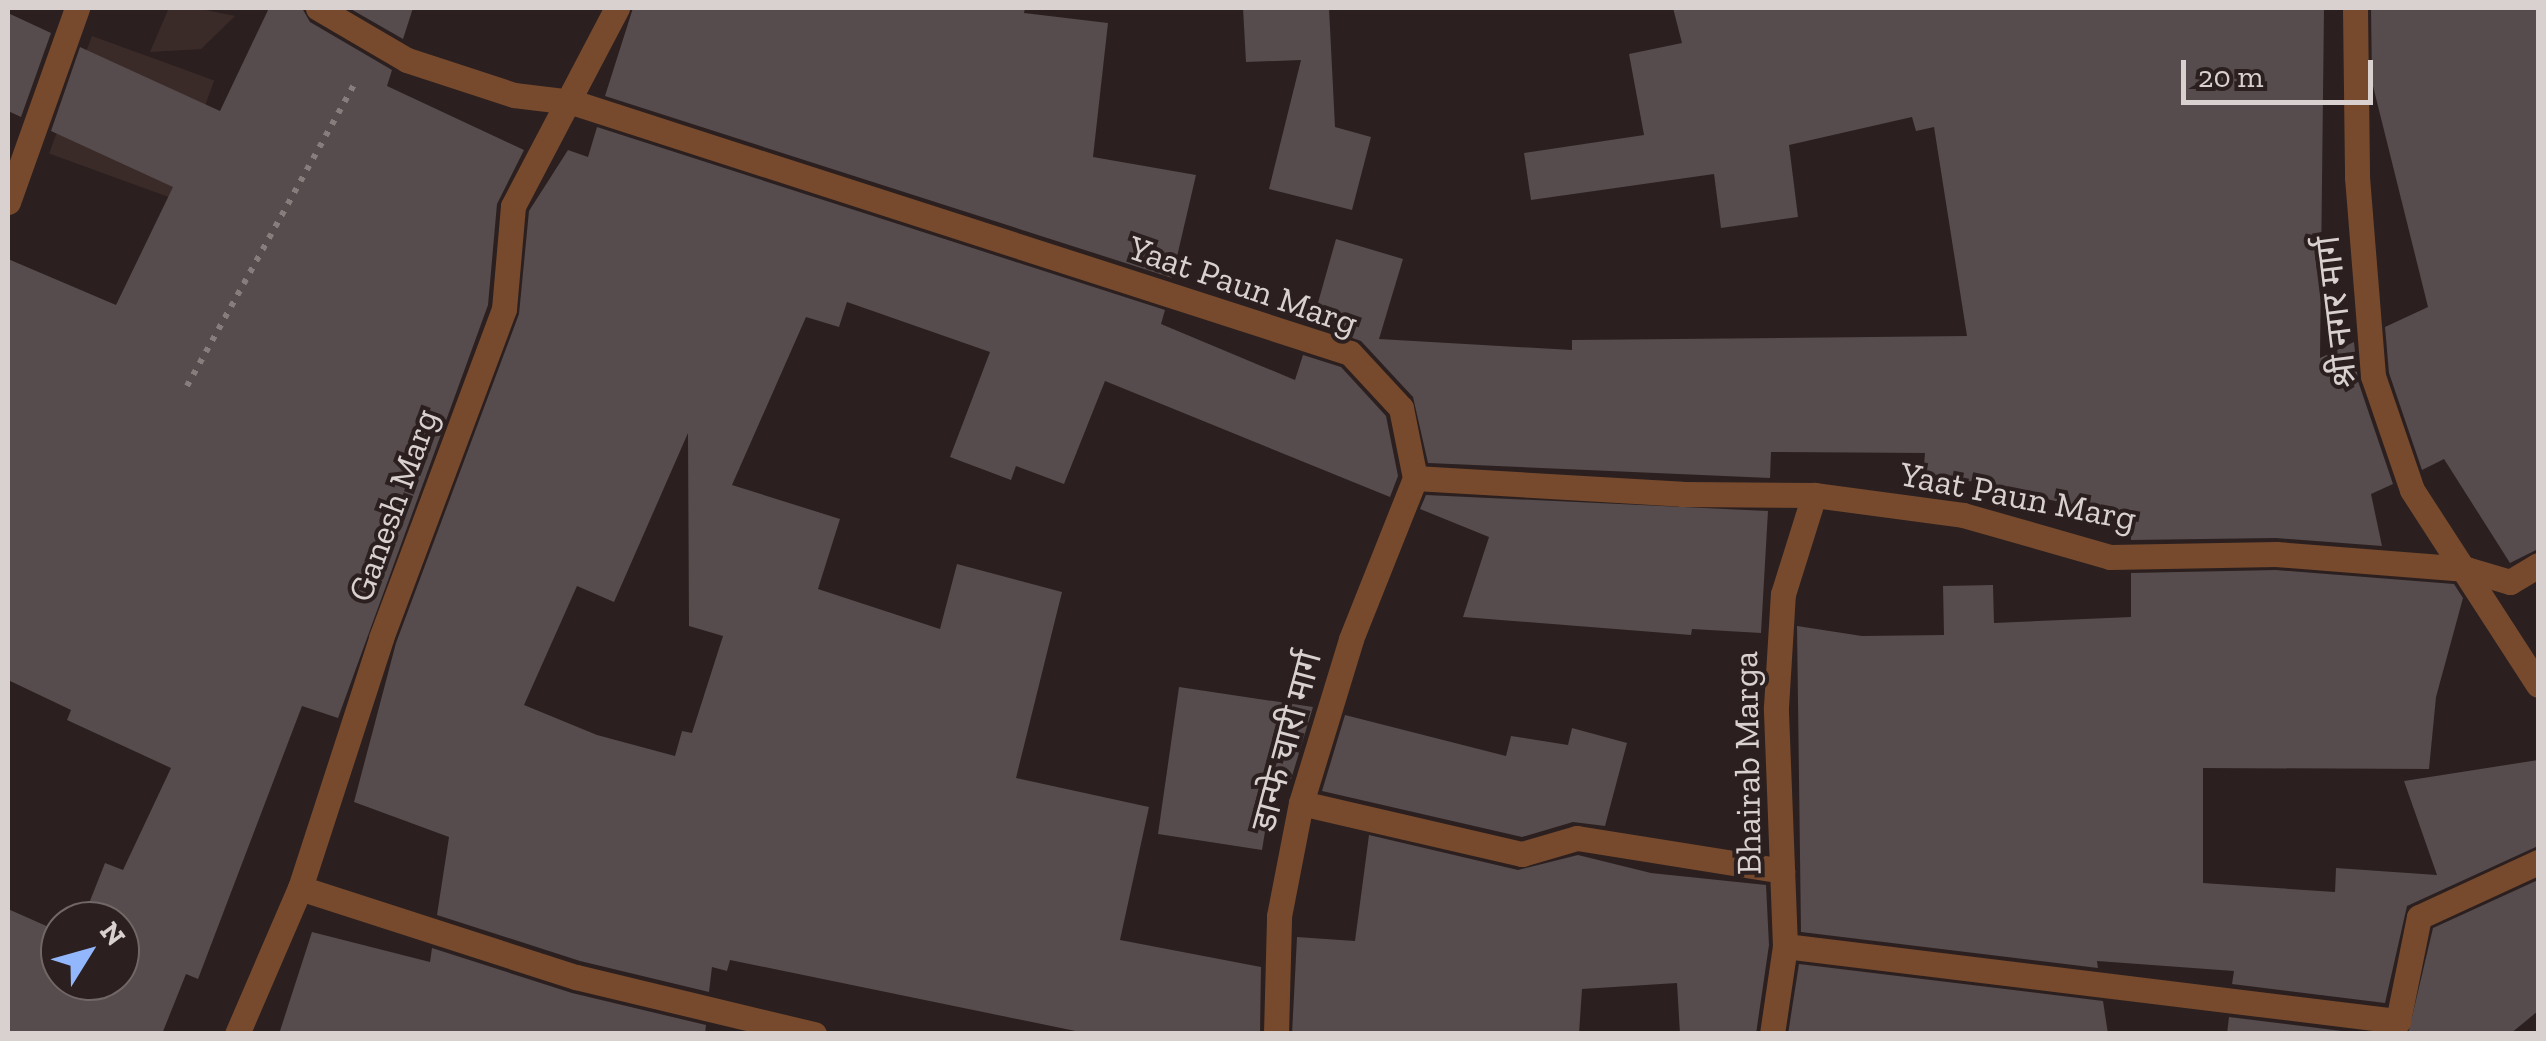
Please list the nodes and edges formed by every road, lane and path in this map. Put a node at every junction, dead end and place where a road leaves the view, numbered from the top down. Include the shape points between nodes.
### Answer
1 (77, 8) edge
2 (318, 8) edge
3 (617, 8) edge
4 (2355, 8) edge
5 (379, 40) junction
6 (572, 102) junction
7 (8, 202) edge
8 (188, 386) dead end
9 (1415, 478) junction
10 (1814, 495) junction
11 (2538, 565) edge
12 (2466, 568) junction
13 (2538, 686) edge
14 (1301, 803) junction
15 (2538, 862) edge
16 (1782, 872) junction
17 (300, 888) junction
18 (1785, 946) junction
19 (2398, 1027) edge
20 (237, 1034) edge
21 (814, 1034) edge
22 (1276, 1034) edge
23 (1772, 1034) edge

1 - 7 street
2 - 5 street, Yaat Paun Marg
3 - 6 street, Ganesh Marg
4 - 12 street, श्री नगर मार्ग via 2357,178 2373,376 2412,490
5 - 6 street, Yaat Paun Marg via 407,60 514,95
5 - 8 path
6 - 9 street, Yaat Paun Marg via 1350,353 1401,408
6 - 17 street, Ganesh Marg via 513,206 504,309 381,638
9 - 10 street, Yaat Paun Marg
9 - 14 street, डान्फे चारी मार्ग via 1351,638
10 - 12 street, Yaat Paun Marg via 1963,514 2110,557 2276,554
10 - 16 street, Bhairab Marga via 1783,594 1776,708
11 - 12 street, Yaat Paun Marg via 2510,582
12 - 13 street, श्री नगर मार्ग
14 - 16 street via 1522,854 1577,838
14 - 22 street, डान्फे चारी मार्ग via 1279,916
15 - 19 street via 2420,917
16 - 18 street, Bhairab Marga
17 - 20 street, Ganesh Marg
17 - 21 street via 576,976
18 - 19 street
18 - 23 street, Bhairab Marga

